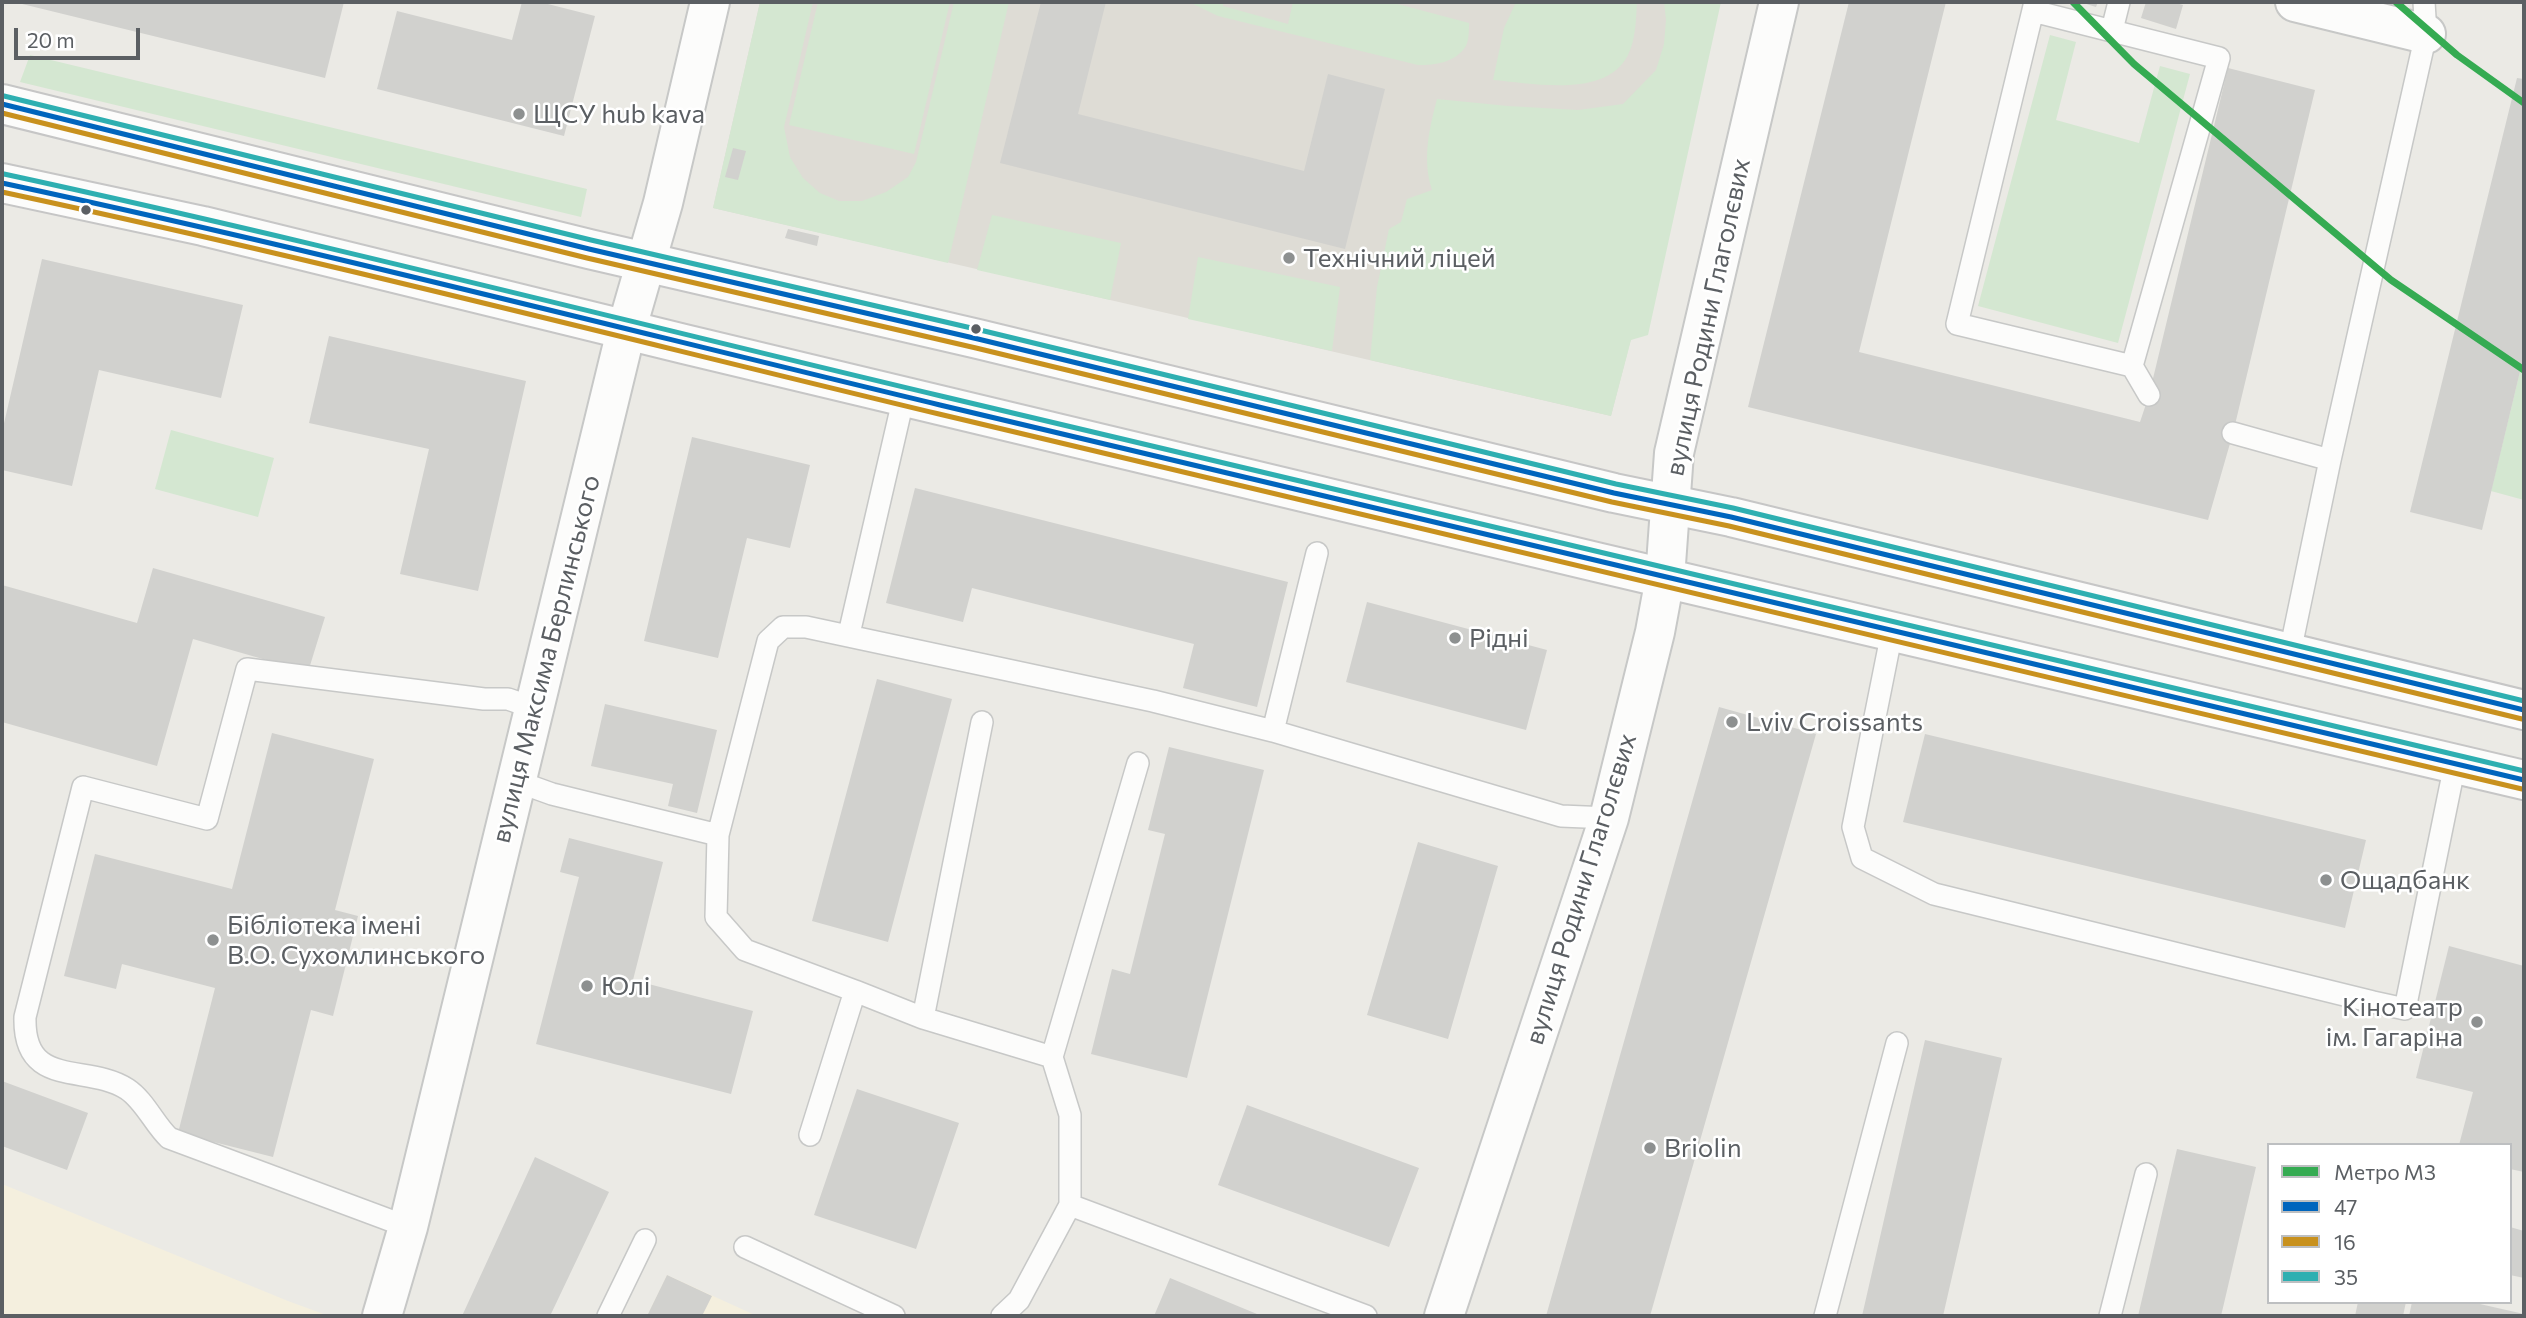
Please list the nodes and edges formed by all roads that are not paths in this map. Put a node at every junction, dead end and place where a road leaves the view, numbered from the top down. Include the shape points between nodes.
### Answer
1 (710, 2) edge
2 (1779, 2) edge
3 (2119, 2) edge
4 (2295, 2) edge
5 (2034, 6) edge
6 (2425, 18) edge
7 (2112, 30) junction
8 (2, 104) edge
9 (2, 183) edge
10 (646, 261) junction
11 (626, 331) junction
12 (2132, 366) junction
13 (2149, 395) dead end
14 (904, 396) junction
15 (2233, 433) dead end
16 (2330, 460) junction
17 (1670, 504) junction
18 (1317, 553) dead end
19 (1665, 578) junction
20 (1892, 632) junction
21 (849, 634) junction
22 (2290, 652) junction
23 (534, 708) junction
24 (2524, 710) edge
25 (982, 722) dead end
26 (1273, 731) junction
27 (1138, 764) dead end
28 (2455, 764) junction
29 (2524, 780) edge
30 (516, 781) junction
31 (1609, 818) junction
32 (718, 835) junction
33 (855, 991) junction
34 (923, 1018) junction
35 (1897, 1043) dead end
36 (1052, 1058) junction
37 (810, 1135) dead end
38 (2146, 1174) dead end
39 (1070, 1205) junction
40 (408, 1227) junction
41 (645, 1240) dead end
42 (745, 1247) dead end
43 (382, 1316) edge
44 (608, 1316) edge
45 (894, 1316) edge
46 (1002, 1316) edge
47 (1366, 1316) edge
48 (1444, 1316) edge
49 (1825, 1316) edge
50 (2110, 1316) edge

1 - 10 main road, вулиця Максима Берлинського
2 - 17 main road, вулиця Родини Глаголєвих via 1674,453
3 - 7 lane
4 - 6 main road
5 - 7 lane
5 - 12 lane via 1957,324
6 - 16 lane
7 - 12 lane via 2220,58
8 - 10 main road
9 - 11 main road via 203,226
10 - 11 main road, вулиця Максима Берлинського
10 - 17 main road
11 - 14 main road
11 - 23 main road, вулиця Максима Берлинського
12 - 13 lane
14 - 19 main road
14 - 21 lane
15 - 16 lane
16 - 22 lane
17 - 19 main road, вулиця Родини Глаголєвих
17 - 22 main road
18 - 26 lane
19 - 20 main road
19 - 31 main road, вулиця Родини Глаголєвих
20 - 28 main road
20 - 28 lane via 1853,827 1862,859 1934,894 2373,1002 2405,1009
21 - 26 lane
21 - 32 lane via 783,627 768,641
22 - 24 main road
23 - 30 main road, вулиця Максима Берлинського
23 - 40 lane via 508,699 247,669 207,819 83,787 25,1017 27,1044 46,1067 124,1087 169,1139
25 - 34 lane
26 - 31 lane via 1561,816
27 - 36 lane
28 - 29 main road
30 - 32 lane
30 - 40 main road, вулиця Максима Берлинського
31 - 48 main road, вулиця Родини Глаголєвих
32 - 33 lane via 716,917 723,925 745,950
33 - 34 lane
33 - 37 lane
34 - 36 lane
35 - 49 lane
36 - 39 lane via 1070,1115
38 - 50 lane
39 - 46 lane via 1019,1300
39 - 47 lane
40 - 43 main road, вулиця Максима Берлинського
41 - 44 lane
42 - 45 lane

